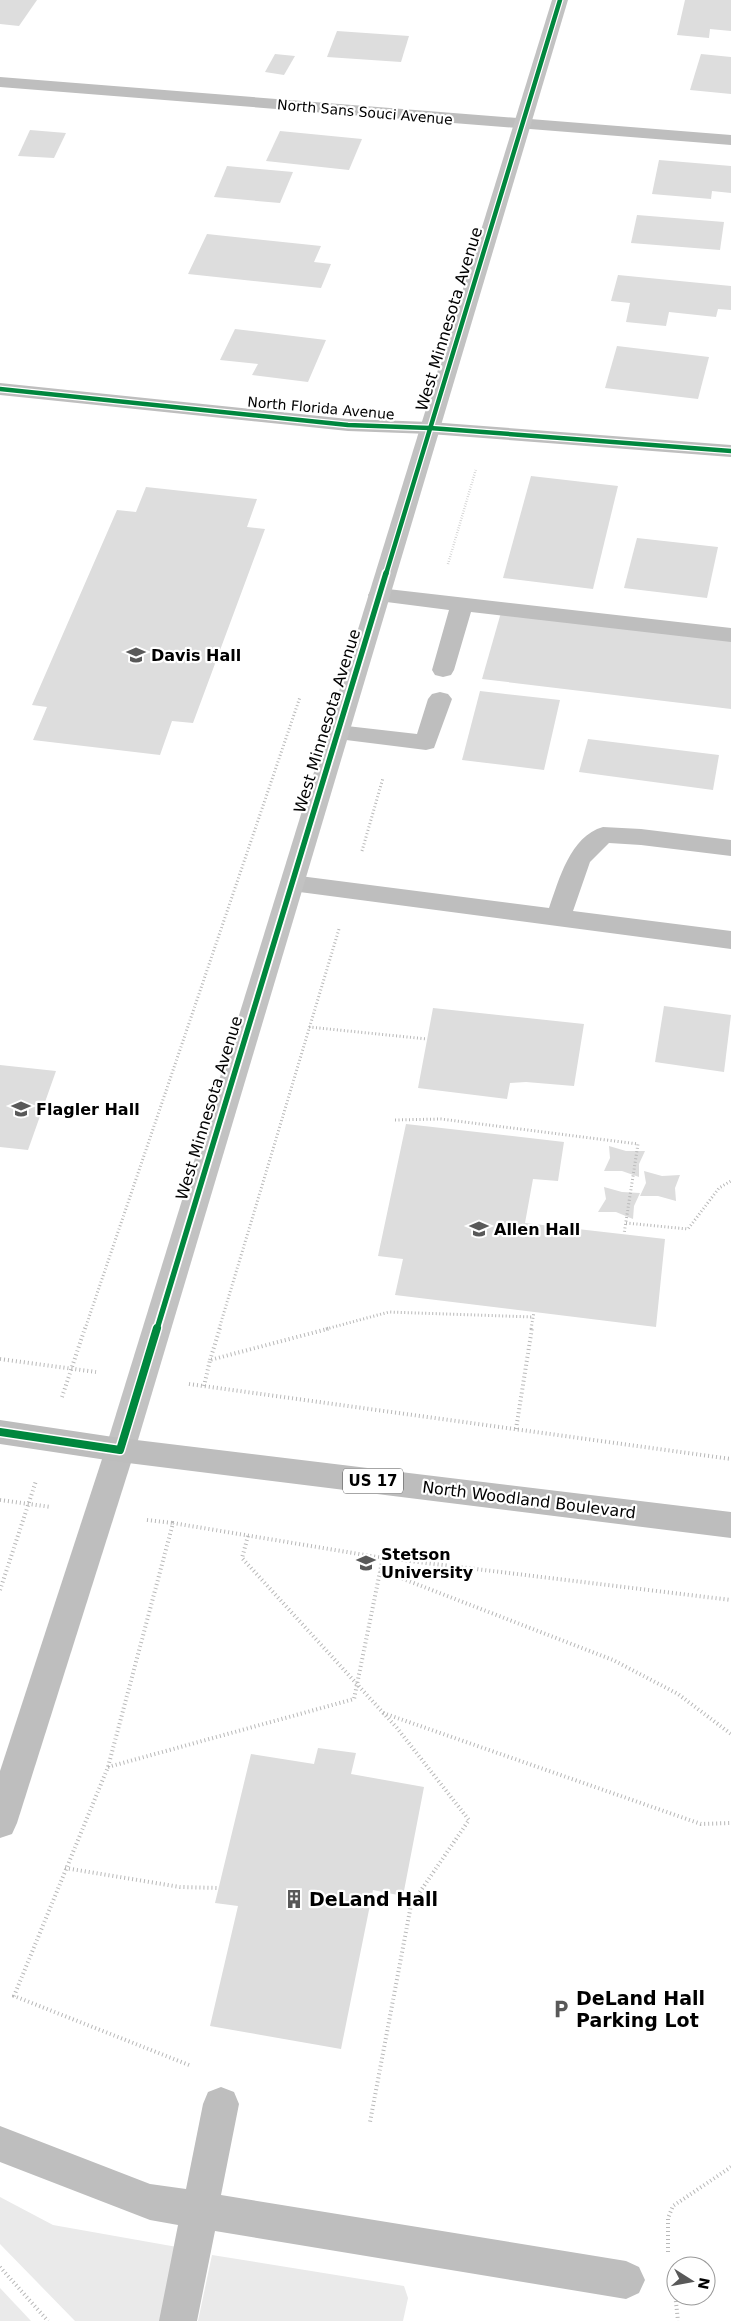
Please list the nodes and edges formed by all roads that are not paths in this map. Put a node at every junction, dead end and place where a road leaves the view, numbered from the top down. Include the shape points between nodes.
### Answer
1 (560, 0) edge
2 (0, 82) edge
3 (522, 125) junction
4 (731, 140) edge
5 (0, 389) edge
6 (430, 428) junction
7 (731, 451) edge
8 (379, 595) junction
9 (462, 604) junction
10 (731, 634) edge
11 (443, 670) dead end
12 (440, 699) dead end
13 (338, 732) junction
14 (731, 848) edge
15 (292, 882) junction
16 (558, 918) junction
17 (731, 940) edge
18 (0, 1432) edge
19 (120, 1450) junction
20 (731, 1525) edge
21 (0, 1823) edge
22 (221, 2104) dead end
23 (0, 2144) edge
24 (201, 2211) junction
25 (626, 2280) dead end
26 (178, 2321) edge

1 - 3 street, West Minnesota Avenue
2 - 3 street, North Sans Souci Avenue
3 - 4 street, North Sans Souci Avenue
3 - 6 street, West Minnesota Avenue
5 - 6 street, North Florida Avenue via 348,425
6 - 7 street, North Florida Avenue
6 - 8 street, West Minnesota Avenue
8 - 9 street
8 - 13 street, West Minnesota Avenue
9 - 10 street
9 - 11 street
12 - 13 street via 426,743
13 - 15 street, West Minnesota Avenue
14 - 16 street via 603,835 580,859
15 - 16 street
15 - 19 street, West Minnesota Avenue
16 - 17 street
18 - 19 main road, North Woodland Boulevard / US 17
19 - 20 main road, North Woodland Boulevard / US 17
19 - 21 street
22 - 24 street
23 - 24 street via 150,2202
24 - 25 street
24 - 26 street

